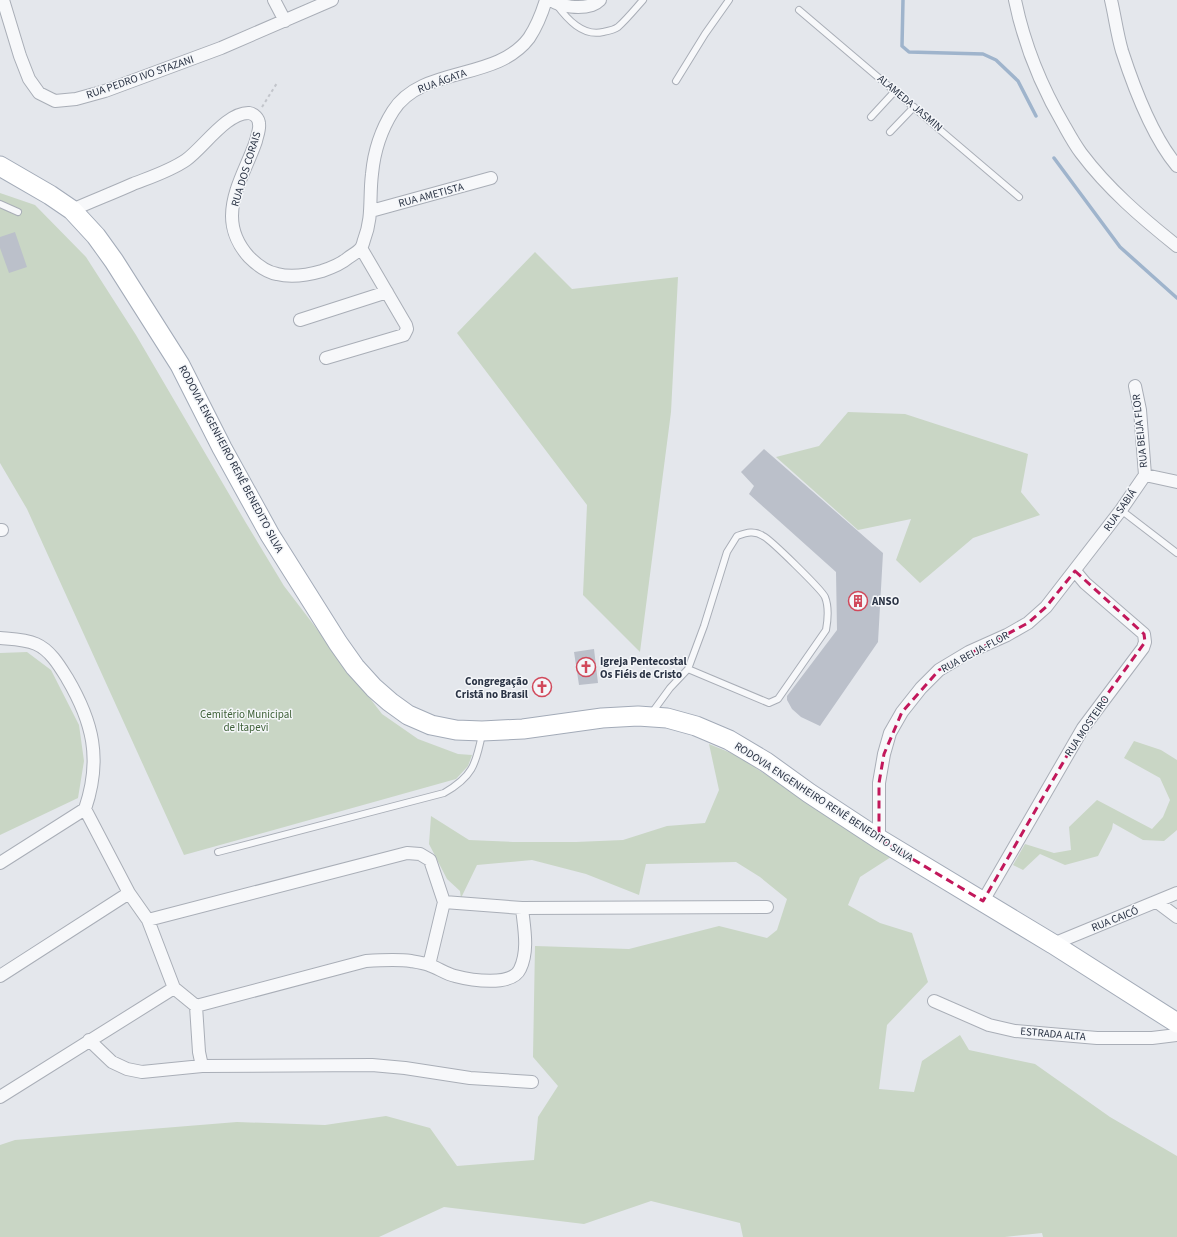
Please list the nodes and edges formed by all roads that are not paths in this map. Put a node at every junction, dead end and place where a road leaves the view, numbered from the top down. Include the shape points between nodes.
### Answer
1 (3, 0) edge
2 (274, 0) edge
3 (332, 0) edge
4 (643, 0) edge
5 (729, 0) edge
6 (1015, 0) edge
7 (1111, 0) edge
8 (551, 1) edge
9 (596, 2) edge
10 (800, 10) dead end
11 (285, 21) junction
12 (676, 80) dead end
13 (895, 91) junction
14 (914, 107) junction
15 (871, 117) dead end
16 (890, 132) dead end
17 (0, 166) edge
18 (1177, 166) edge
19 (491, 178) dead end
20 (1020, 197) dead end
21 (0, 204) edge
22 (72, 210) junction
23 (371, 211) junction
24 (18, 212) dead end
25 (1177, 246) edge
26 (361, 248) junction
27 (387, 292) junction
28 (300, 320) dead end
29 (326, 358) dead end
30 (1135, 386) dead end
31 (1145, 475) junction
32 (1177, 482) edge
33 (1121, 510) junction
34 (1177, 553) edge
35 (1075, 571) junction
36 (0, 638) edge
37 (688, 669) junction
38 (650, 717) junction
39 (482, 731) junction
40 (85, 809) junction
41 (879, 839) junction
42 (218, 852) dead end
43 (0, 863) edge
44 (130, 893) junction
45 (1177, 893) edge
46 (983, 901) junction
47 (444, 902) junction
48 (1157, 902) junction
49 (767, 907) dead end
50 (522, 908) junction
51 (1177, 918) edge
52 (148, 920) junction
53 (1053, 944) junction
54 (429, 965) junction
55 (0, 976) edge
56 (174, 988) junction
57 (934, 1001) dead end
58 (196, 1006) junction
59 (1177, 1023) edge
60 (1177, 1035) edge
61 (89, 1040) junction
62 (202, 1066) junction
63 (532, 1082) dead end
64 (0, 1096) edge

1 - 11 street, RUA PEDRO IVO STAZANI via 29,79 39,93 55,101 105,92
2 - 11 street
3 - 11 street, RUA PEDRO IVO STAZANI
4 - 8 lane via 616,28 597,33 579,28
5 - 12 lane
6 - 25 street via 1041,82 1080,152 1119,196
7 - 18 street via 1122,50 1138,92 1158,138
8 - 9 street via 571,6
8 - 23 street, RUA ÁGATA via 528,39 513,53 489,65 424,85 405,96 393,110 376,148
10 - 13 lane, ALAMEDA JASMIN
13 - 14 lane, ALAMEDA JASMIN
13 - 15 lane
14 - 16 lane
14 - 20 lane, ALAMEDA JASMIN
17 - 22 main road, RODOVIA ENGENHEIRO RENÊ BENEDITO SILVA
19 - 23 street, RUA AMETISTA
21 - 24 lane
22 - 26 street, RUA DOS CORAIS via 188,160 234,117 246,113 256,117 259,124 233,203 232,218 242,249 254,263 266,271 295,276 328,269 343,262
22 - 39 main road, RODOVIA ENGENHEIRO RENÊ BENEDITO SILVA via 114,261 180,365 270,535 355,667 374,688 408,715 431,725 456,730
23 - 26 street via 369,228
26 - 27 street
27 - 28 street
27 - 29 street via 406,325 404,335
30 - 31 street, RUA BEIJA FLOR via 1140,410
31 - 32 street
31 - 33 street, RUA SABIÁ
33 - 34 lane
33 - 35 street, RUA SABIÁ
35 - 41 street, RUA BEIJA-FLOR via 1046,607 1028,623 969,652 940,670 921,688 902,712 890,733 884,754 879,783
35 - 46 street, RUA MOSTEIRO via 1085,583 1144,634 1145,642 1083,728
36 - 40 street via 36,644 48,652 72,687 86,716 92,738 94,770 91,792
37 - 37 lane via 727,552 737,536 751,532 764,536 824,596 828,617 826,630 778,699 769,703
37 - 38 lane via 670,688
38 - 39 main road, RODOVIA ENGENHEIRO RENÊ BENEDITO SILVA via 602,718
38 - 41 main road, RODOVIA ENGENHEIRO RENÊ BENEDITO SILVA via 667,718 696,726 729,740 766,762
39 - 42 lane via 479,752 471,771 464,780 444,793
40 - 43 street
40 - 44 street
41 - 46 main road, RODOVIA ENGENHEIRO RENÊ BENEDITO SILVA
44 - 52 street
44 - 55 street
45 - 48 street, RUA CAICÓ
46 - 53 main road, RODOVIA ENGENHEIRO RENÊ BENEDITO SILVA
47 - 50 street
47 - 52 street via 430,860 420,854 407,853
47 - 54 street
48 - 51 street
48 - 53 street, RUA CAICÓ
49 - 50 street
50 - 54 street via 526,939 524,957 520,970 508,979 492,981 454,976
52 - 56 street
53 - 59 main road, RODOVIA ENGENHEIRO RENÊ BENEDITO SILVA
54 - 58 street via 410,961 366,961
56 - 58 street
56 - 61 street
57 - 60 street, ESTRADA ALTA via 989,1025 1015,1031 1097,1038 1152,1038
58 - 62 street
61 - 62 street via 112,1062 127,1069 142,1072
61 - 64 street
62 - 63 street via 372,1065 470,1078

